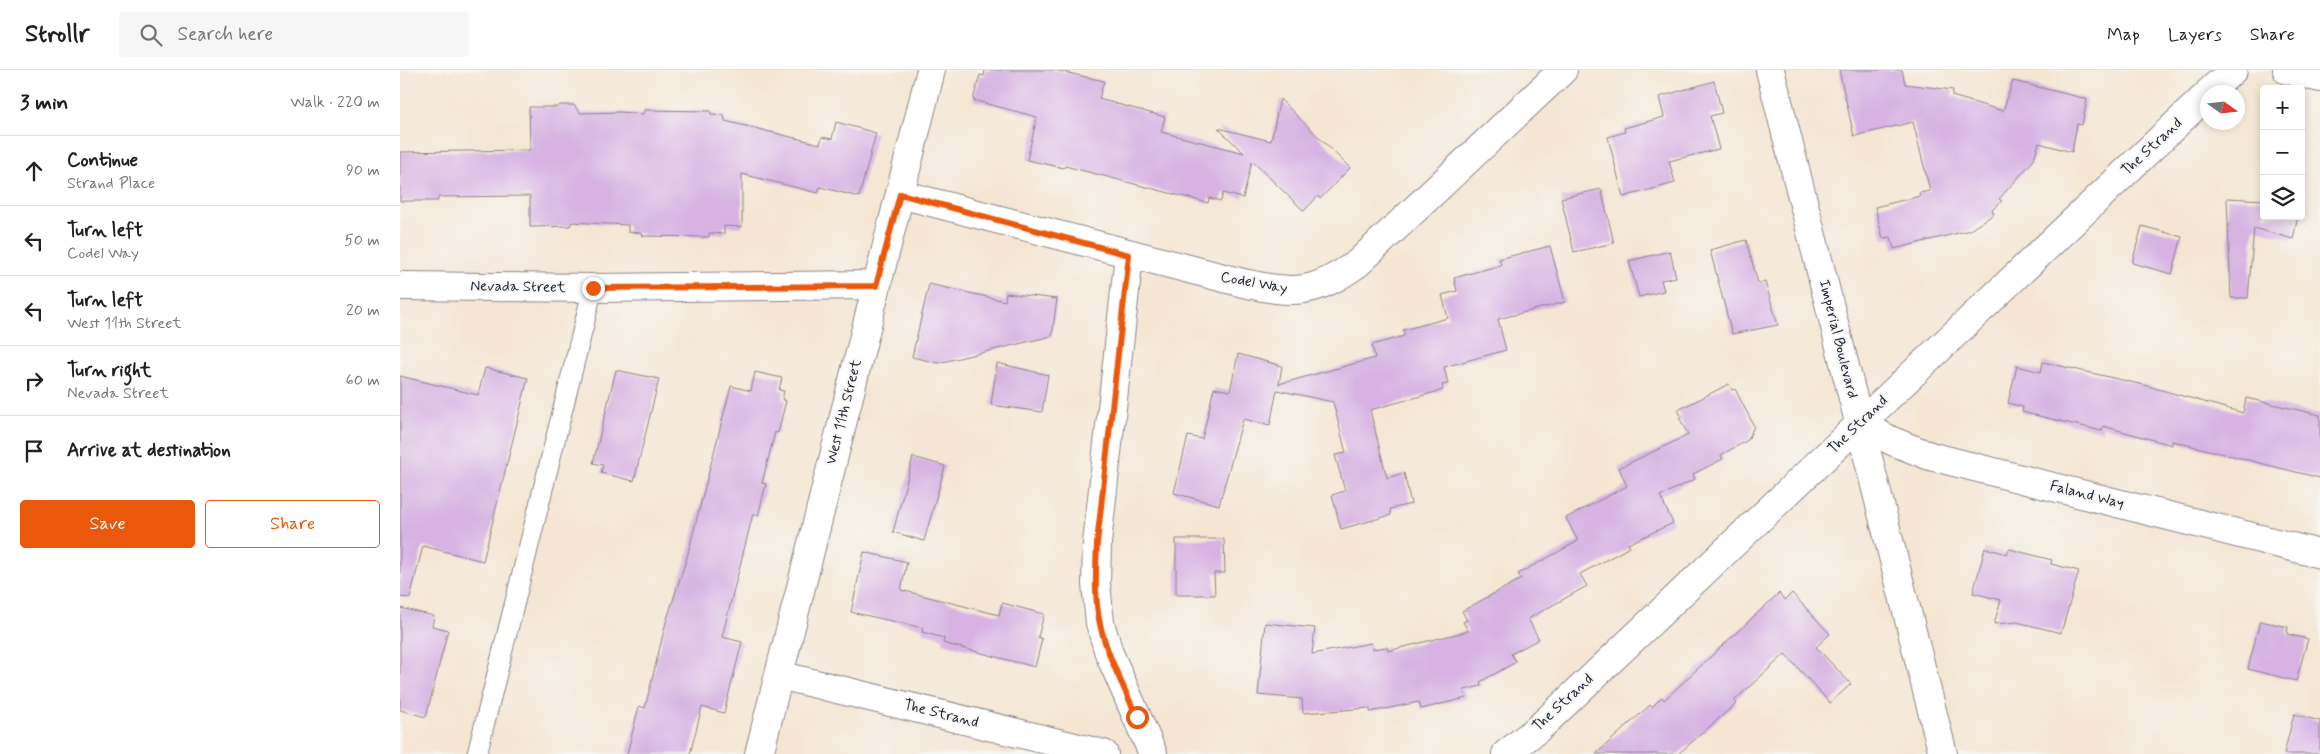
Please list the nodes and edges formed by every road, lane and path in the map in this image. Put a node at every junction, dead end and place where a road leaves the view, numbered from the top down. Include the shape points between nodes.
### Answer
1 (931, 70) edge
2 (1563, 70) edge
3 (1770, 70) edge
4 (2233, 70) edge
5 (2287, 70) edge
6 (2320, 78) edge
7 (2217, 85) edge
8 (2200, 101) edge
9 (900, 194) junction
10 (1129, 255) junction
11 (400, 286) edge
12 (876, 286) junction
13 (593, 288) junction
14 (1860, 424) junction
15 (2320, 554) edge
16 (779, 675) junction
17 (477, 754) edge
18 (759, 754) edge
19 (1104, 754) edge
20 (1153, 754) edge
21 (1506, 754) edge
22 (1943, 754) edge

1 - 9 street, West 11th Street
2 - 10 street, Codel Way via 1358,264 1335,280 1305,290 1276,290
3 - 14 street, Imperial Boulevard
4 - 7 street, The Strand
5 - 6 street
8 - 14 street, The Strand
9 - 10 street, Codel Way
9 - 12 street, West 11th Street
10 - 20 street via 1097,543 1096,584 1100,623 1109,653
11 - 13 street, Nevada Street
12 - 13 street, Nevada Street
12 - 16 street, West 11th Street
13 - 17 lane
14 - 15 street, Faland Way via 1930,456
14 - 21 street, The Strand via 1540,727
14 - 22 street, Imperial Boulevard
16 - 18 street, West 11th Street
16 - 19 street, The Strand

